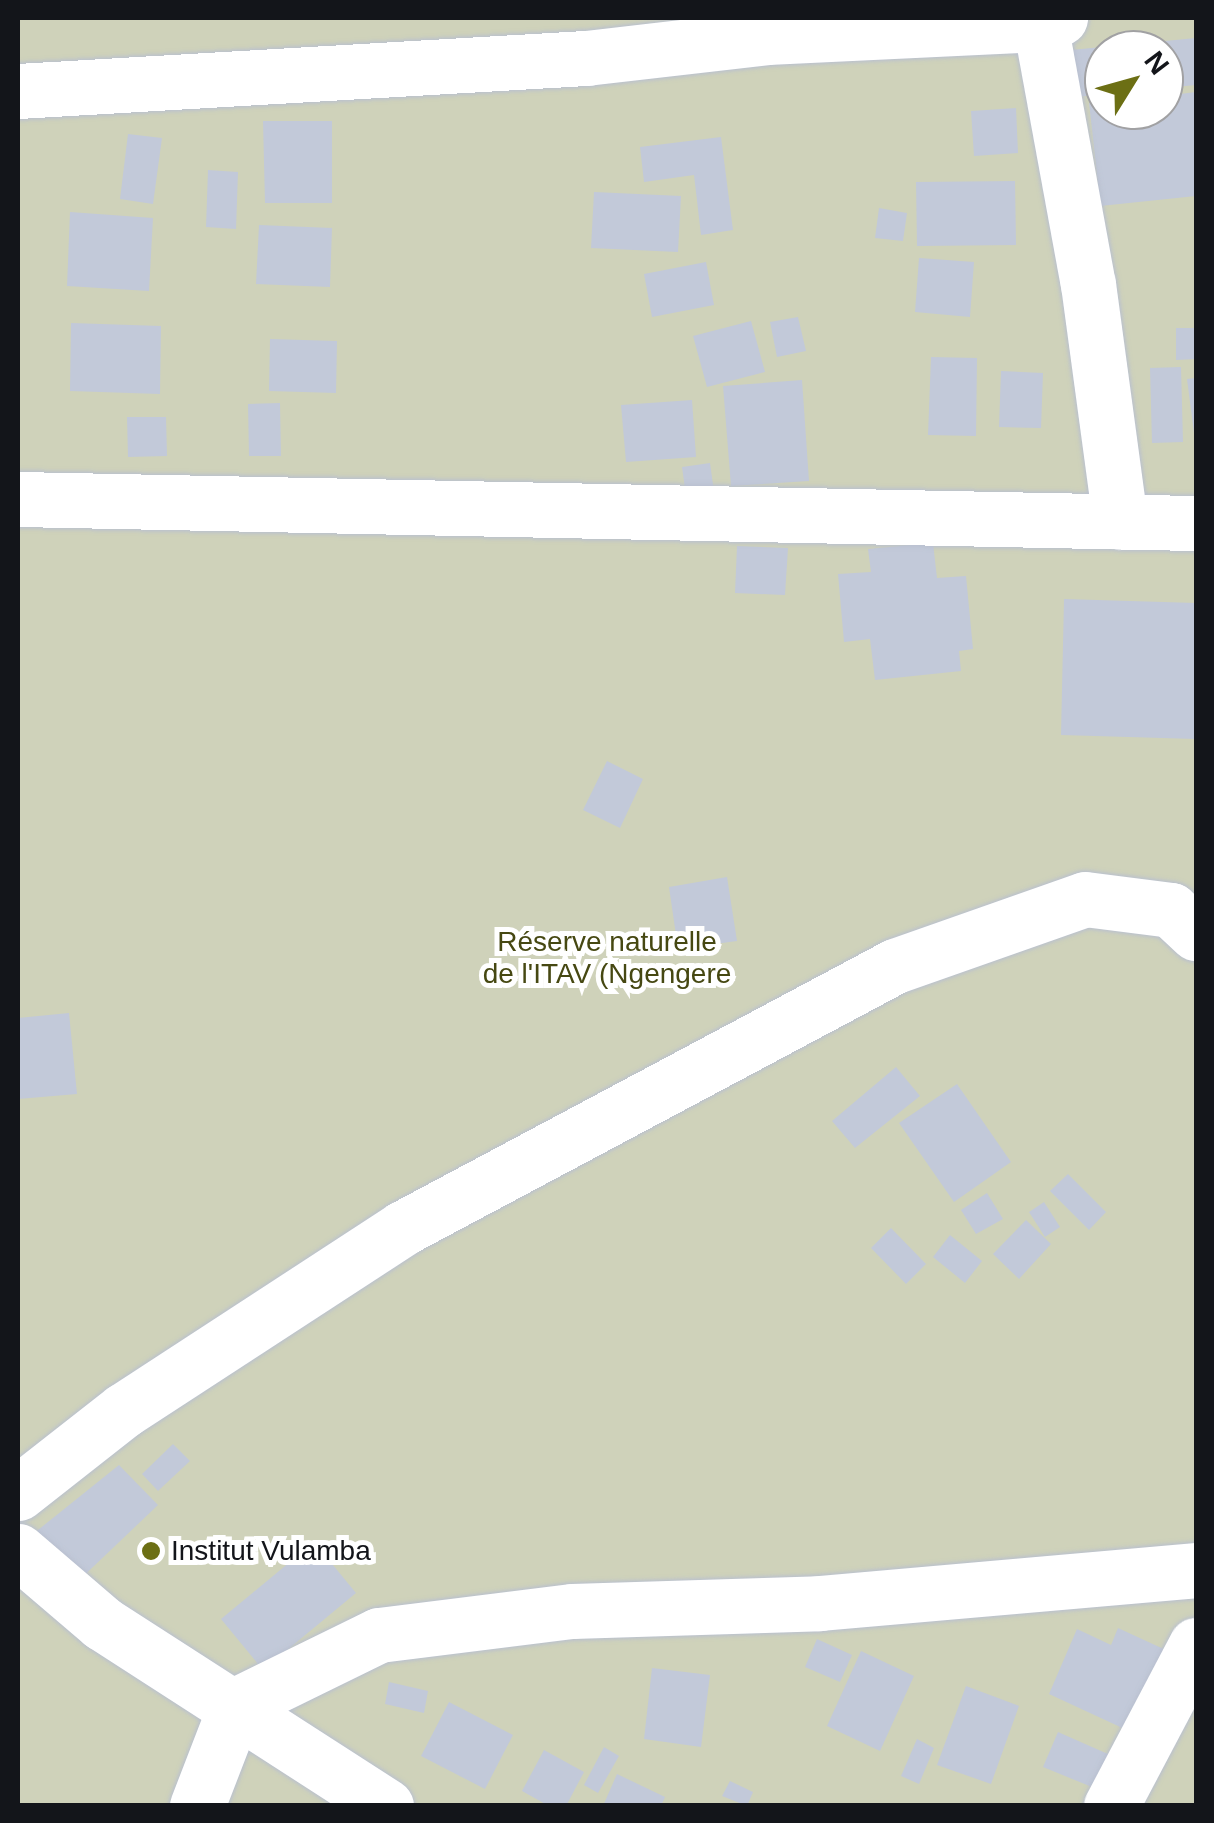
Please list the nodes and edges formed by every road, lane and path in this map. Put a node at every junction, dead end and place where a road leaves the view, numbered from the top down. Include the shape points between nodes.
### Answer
1 (1046, 20) edge
2 (18, 91) edge
3 (18, 499) edge
4 (1120, 522) junction
5 (1196, 522) edge
6 (1196, 933) edge
7 (18, 1493) edge
8 (18, 1552) edge
9 (1196, 1570) edge
10 (1196, 1645) edge
11 (236, 1706) junction
12 (196, 1806) edge
13 (386, 1806) edge
14 (1111, 1806) edge

1 - 2 street via 767,37 586,58
1 - 4 street
3 - 4 street
4 - 5 street
6 - 7 street via 1171,910 1085,899 895,966 402,1228 124,1410
8 - 11 street via 102,1623
9 - 11 street via 820,1603 451,1622 380,1636
10 - 14 street
11 - 12 street
11 - 13 street

